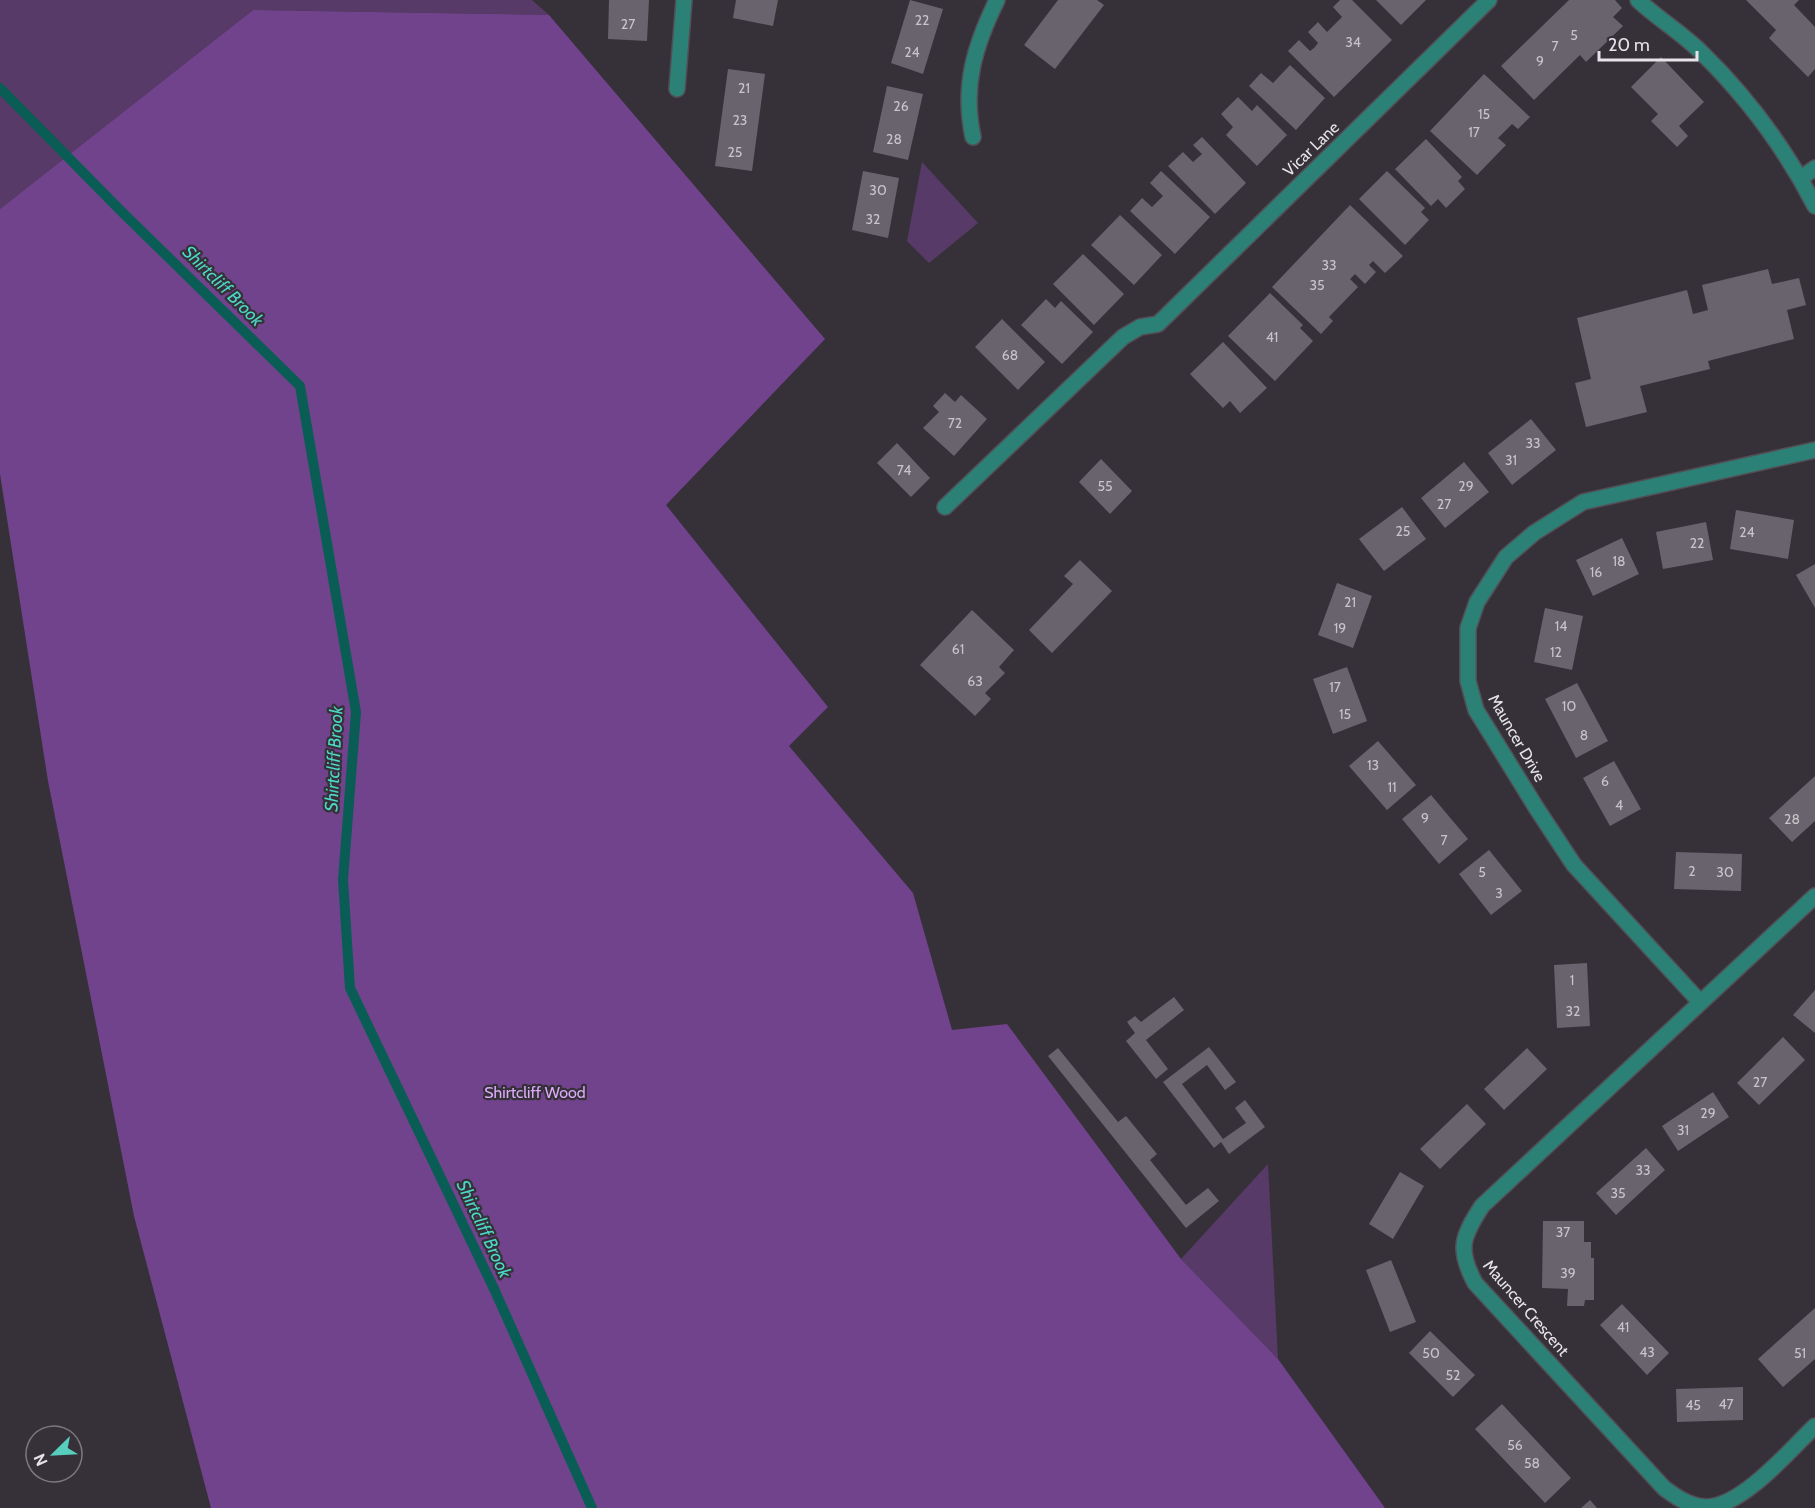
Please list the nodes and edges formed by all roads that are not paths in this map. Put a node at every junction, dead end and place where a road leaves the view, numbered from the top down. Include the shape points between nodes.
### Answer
1 (684, 0) edge
2 (997, 0) edge
3 (1489, 0) edge
4 (1638, 0) edge
5 (676, 89) dead end
6 (973, 136) dead end
7 (1815, 168) edge
8 (1801, 178) junction
9 (1815, 206) edge
10 (1815, 450) edge
11 (945, 507) dead end
12 (1815, 896) edge
13 (1700, 1002) junction
14 (1815, 1426) edge

1 - 5 street
2 - 6 street via 969,74 968,116
3 - 11 street, Vicar Lane via 1158,324 1140,327 1124,337
4 - 8 street via 1702,52 1768,130
7 - 8 street
8 - 9 street
10 - 13 street, Mauncer Drive via 1583,502 1534,533 1506,557 1477,602 1468,628 1468,681 1476,710 1520,782 1574,865
12 - 13 street, Mauncer Crescent
13 - 14 street, Mauncer Crescent via 1482,1206 1463,1243 1464,1262 1482,1291 1664,1488 1684,1502 1706,1507 1726,1503 1749,1488

